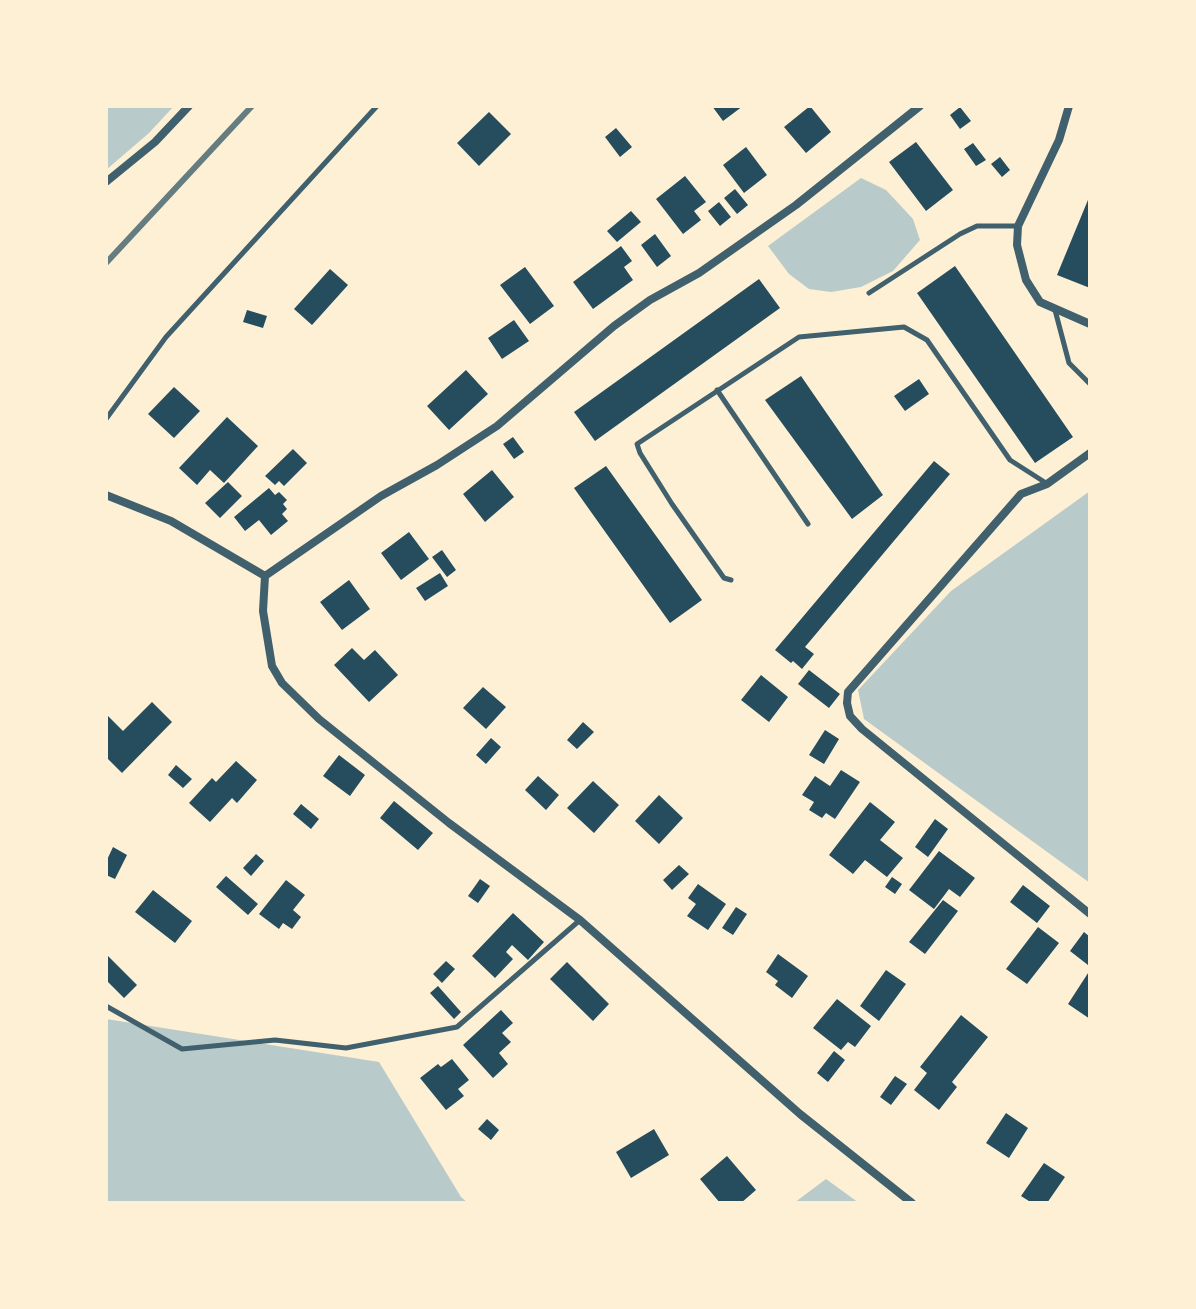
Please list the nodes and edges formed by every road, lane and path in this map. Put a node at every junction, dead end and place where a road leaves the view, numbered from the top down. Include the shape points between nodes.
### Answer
1 (189, 106) edge
2 (377, 106) edge
3 (920, 106) edge
4 (1069, 106) edge
5 (106, 182) edge
6 (1018, 226) junction
7 (869, 293) dead end
8 (1055, 310) junction
9 (1090, 324) edge
10 (1090, 384) edge
11 (717, 390) junction
12 (106, 419) edge
13 (1090, 453) edge
14 (1047, 484) junction
15 (106, 495) edge
16 (808, 524) dead end
17 (265, 576) junction
18 (731, 580) dead end
19 (1090, 914) edge
20 (580, 920) junction
21 (106, 1006) edge
22 (912, 1203) edge

1 - 5 street
2 - 12 lane via 166,337
3 - 17 street via 796,205 614,326 497,426 381,496
4 - 6 street via 1059,140
6 - 7 lane via 977,226
6 - 8 street via 1026,280 1040,302
8 - 9 street
8 - 10 lane via 1069,363
11 - 14 lane via 799,337 904,327 927,340 1010,460
11 - 16 lane
11 - 18 lane via 637,444 679,514 724,578
13 - 14 street
14 - 19 street via 1021,494 848,692 847,703 862,729
15 - 17 street via 171,521
17 - 20 street via 269,652 282,683 437,813
20 - 21 lane via 457,1027 346,1048 275,1040 182,1049
20 - 22 street via 800,1114

